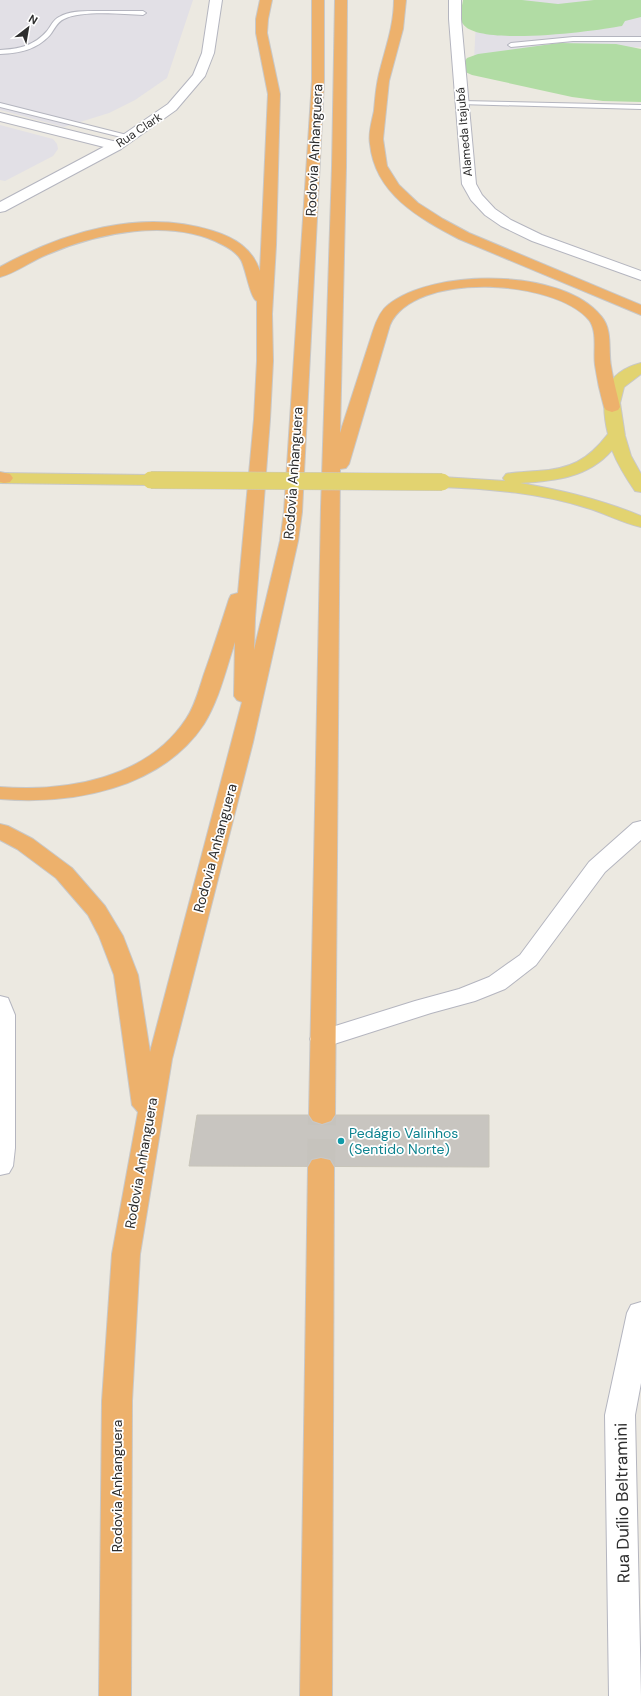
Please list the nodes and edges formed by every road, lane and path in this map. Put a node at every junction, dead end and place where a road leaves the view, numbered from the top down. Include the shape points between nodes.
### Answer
1 (216, 0) edge
2 (266, 0) edge
3 (318, 0) edge
4 (341, 0) edge
5 (400, 0) edge
6 (455, 0) edge
7 (143, 13) dead end
8 (641, 39) edge
9 (511, 45) dead end
10 (0, 52) edge
11 (462, 103) junction
12 (0, 105) edge
13 (641, 107) edge
14 (0, 117) edge
15 (129, 137) junction
16 (116, 146) junction
17 (0, 208) edge
18 (0, 274) edge
19 (641, 276) edge
20 (641, 310) edge
21 (264, 314) junction
22 (641, 368) edge
23 (612, 407) junction
24 (616, 435) junction
25 (1, 478) edge
26 (469, 482) junction
27 (641, 487) edge
28 (330, 507) junction
29 (641, 522) edge
30 (250, 554) junction
31 (242, 742) junction
32 (0, 793) edge
33 (641, 828) edge
34 (0, 831) edge
35 (0, 1004) edge
36 (322, 1039) junction
37 (322, 1115) tunnel mouth
38 (148, 1122) junction
39 (0, 1166) edge
40 (321, 1167) tunnel mouth
41 (641, 1313) edge
42 (115, 1696) edge
43 (316, 1696) edge
44 (625, 1696) edge

1 - 15 street, Rua Clark via 208,53 199,76 172,107
2 - 21 highway via 262,37 274,94
3 - 31 highway, Rodovia Anhanguera via 318,81 293,512 289,541
4 - 28 highway, Rodovia Anhanguera
5 - 20 highway via 397,30 384,78 376,144 380,163 389,182 414,207 469,239
6 - 11 street, Alameda Itajubá
7 - 10 lane via 69,15 59,20 40,43 24,49
8 - 9 lane via 573,39
11 - 13 lane
11 - 19 street, Alameda Itajubá via 469,184 476,197 490,212 537,238
12 - 15 lane
14 - 16 street
15 - 16 street, Rua Clark
16 - 17 street, Rua Clark
18 - 21 highway via 45,249 96,232 146,226 186,229 219,238 244,254 252,269
21 - 30 highway via 262,419
22 - 23 main road via 615,387
23 - 24 main road
23 - 28 highway via 602,358 599,326 594,316 584,308 555,294 515,285 472,283 426,290 400,302 391,310 382,326 353,412
24 - 26 main road via 593,460 576,469 553,475
24 - 27 main road via 626,464
25 - 26 main road, bridge
26 - 29 main road via 562,495 598,504
28 - 36 highway, Rodovia Anhanguera
30 - 31 highway via 245,618
30 - 32 highway via 228,635 211,684 195,722 182,739 150,764 86,788 39,796
31 - 38 highway, Rodovia Anhanguera via 160,1059
33 - 36 street via 597,867 528,960 497,983 467,995
34 - 38 highway via 25,844 64,873 97,911 111,936 126,975
35 - 39 street via 3,1015
36 - 37 highway, Rodovia Anhanguera
38 - 42 highway, Rodovia Anhanguera via 126,1254 117,1393
40 - 43 highway
41 - 44 street, Rua Duílio Beltramini via 620,1415

